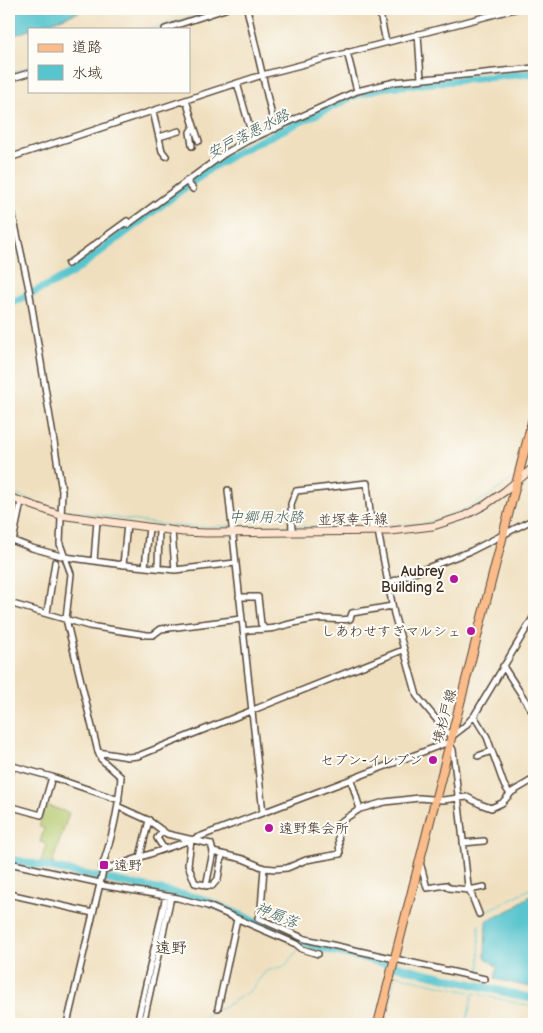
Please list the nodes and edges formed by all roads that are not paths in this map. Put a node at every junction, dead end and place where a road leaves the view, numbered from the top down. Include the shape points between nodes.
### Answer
1 (226, 9) edge
2 (247, 9) edge
3 (379, 9) edge
4 (515, 9) edge
5 (168, 28) edge
6 (418, 34) junction
7 (386, 42) junction
8 (347, 52) junction
9 (534, 68) edge
10 (28, 73) edge
11 (262, 75) junction
12 (9, 79) edge
13 (421, 79) junction
14 (237, 83) junction
15 (357, 91) junction
16 (186, 100) junction
17 (153, 111) junction
18 (249, 124) dead end
19 (194, 126) junction
20 (275, 128) junction
21 (179, 131) dead end
22 (159, 137) junction
23 (199, 141) dead end
24 (192, 146) dead end
25 (166, 156) dead end
26 (9, 158) edge
27 (186, 181) junction
28 (192, 189) dead end
29 (9, 197) edge
30 (68, 264) dead end
31 (534, 414) edge
32 (523, 456) junction
33 (534, 466) edge
34 (517, 482) junction
35 (228, 490) dead end
36 (9, 497) edge
37 (21, 502) junction
38 (60, 515) junction
39 (534, 519) edge
40 (97, 520) junction
41 (127, 524) junction
42 (149, 527) junction
43 (159, 529) junction
44 (172, 530) junction
45 (375, 531) junction
46 (292, 532) junction
47 (232, 533) junction
48 (503, 536) junction
49 (11, 540) edge
50 (65, 557) junction
51 (94, 561) junction
52 (55, 562) dead end
53 (235, 563) junction
54 (123, 565) junction
55 (145, 567) junction
56 (158, 568) junction
57 (174, 570) junction
58 (388, 583) junction
59 (239, 597) junction
60 (9, 603) edge
61 (392, 606) junction
62 (47, 613) junction
63 (534, 616) edge
64 (242, 618) junction
65 (66, 619) junction
66 (264, 628) junction
67 (243, 631) junction
68 (403, 650) junction
69 (504, 666) junction
70 (252, 710) junction
71 (534, 714) edge
72 (474, 716) junction
73 (450, 739) junction
74 (492, 751) junction
75 (98, 752) junction
76 (478, 756) dead end
77 (10, 766) edge
78 (52, 777) junction
79 (9, 779) edge
80 (534, 779) edge
81 (351, 780) junction
82 (510, 794) junction
83 (435, 798) junction
84 (458, 798) junction
85 (119, 800) junction
86 (9, 806) edge
87 (119, 807) junction
88 (360, 809) junction
89 (263, 813) junction
90 (149, 820) junction
91 (162, 832) junction
92 (191, 840) junction
93 (484, 841) dead end
94 (463, 843) junction
95 (164, 849) junction
96 (213, 852) junction
97 (222, 855) junction
98 (140, 857) junction
99 (420, 860) junction
100 (9, 863) edge
101 (264, 868) junction
102 (103, 872) junction
103 (100, 884) junction
104 (206, 886) junction
105 (484, 887) dead end
106 (459, 888) junction
107 (469, 890) junction
108 (9, 894) edge
109 (461, 895) dead end
110 (169, 896) junction
111 (93, 912) junction
112 (479, 914) dead end
113 (237, 919) junction
114 (299, 937) junction
115 (296, 944) junction
116 (318, 954) dead end
117 (393, 962) junction
118 (485, 979) dead end
119 (218, 1008) dead end
120 (67, 1024) edge
121 (137, 1024) edge
122 (143, 1024) edge
123 (378, 1024) edge

1 - 5 street
2 - 11 street
3 - 7 street
4 - 6 street
6 - 7 street
6 - 13 street
7 - 8 street
8 - 11 street
8 - 15 street
9 - 13 street
10 - 12 street
11 - 14 street
11 - 20 street
13 - 15 street
14 - 16 street
14 - 18 street
15 - 20 street
16 - 17 street
16 - 19 street
17 - 22 street
17 - 26 street
19 - 23 street
19 - 24 street via 190,132
20 - 27 street via 224,154
21 - 22 street
22 - 25 street
27 - 28 street
27 - 30 street
29 - 38 street via 29,289 62,490
31 - 32 main road, 境杉戸線
32 - 33 main road
32 - 34 main road, 境杉戸線
33 - 34 main road, 並塚幸手線
34 - 45 main road, 並塚幸手線 via 485,505 453,520 408,530
34 - 48 main road, 境杉戸線
35 - 47 street
36 - 37 main road, 並塚幸手線
37 - 38 main road, 並塚幸手線
37 - 49 street
38 - 40 main road, 並塚幸手線
38 - 50 street via 60,544
39 - 48 street
40 - 41 main road, 並塚幸手線
40 - 51 street
41 - 42 main road, 並塚幸手線
41 - 54 street
42 - 43 main road, 並塚幸手線
42 - 55 street
43 - 44 main road, 並塚幸手線
43 - 56 street
44 - 47 main road, 並塚幸手線
44 - 57 street
45 - 46 main road, 並塚幸手線
45 - 46 street via 366,483 296,491 291,504
45 - 58 street
46 - 47 main road, 並塚幸手線
47 - 53 street
48 - 58 street
48 - 73 main road, 境杉戸線
49 - 50 street
50 - 51 street
50 - 65 street via 71,574
51 - 54 street
52 - 62 street
53 - 57 street
53 - 59 street
54 - 55 street
55 - 56 street
56 - 57 street
58 - 61 street
59 - 64 street
59 - 66 street via 258,597
60 - 62 street
61 - 66 street via 352,614 350,619 316,619
61 - 68 street
62 - 65 street
63 - 69 street
64 - 65 street via 161,629 152,635 89,626
64 - 67 street
65 - 75 street
66 - 67 street
67 - 70 street
68 - 70 street
68 - 73 street via 417,696
69 - 71 street
69 - 72 street
70 - 75 street via 138,756
70 - 89 street
72 - 73 street
72 - 74 street
73 - 81 street
73 - 83 main road, 境杉戸線
73 - 84 street
74 - 76 street
74 - 82 street
75 - 85 street via 101,759 121,777
77 - 78 street
77 - 79 street
78 - 85 street
78 - 86 street via 41,815
80 - 82 street
81 - 88 street
81 - 89 street
82 - 84 street via 491,808 470,798
83 - 84 street
83 - 88 street via 385,802
83 - 99 main road, 境杉戸線
84 - 94 street
85 - 87 street
87 - 90 street
87 - 102 street
88 - 101 street via 337,824 340,854 306,860 287,868
89 - 92 street
90 - 91 street
90 - 98 street
91 - 92 street
91 - 95 street via 157,838
92 - 95 street
92 - 96 street via 211,844
92 - 104 street via 188,868 195,883
93 - 94 street
94 - 107 street
95 - 98 street
96 - 97 street
96 - 104 street
97 - 101 street
97 - 104 street via 218,879 212,886
98 - 102 street via 113,865
99 - 106 street via 427,888 446,885
99 - 117 main road, 境杉戸線
100 - 103 street
101 - 114 street via 258,918
102 - 103 street
103 - 110 street
103 - 111 street
105 - 107 street
106 - 107 street
106 - 109 street
107 - 112 street
108 - 111 street
110 - 113 street via 208,906
110 - 121 street
110 - 122 street
111 - 120 street
113 - 115 street
113 - 119 street
114 - 115 street
114 - 117 street
115 - 116 street via 302,950
117 - 118 street
117 - 123 main road, 境杉戸線

